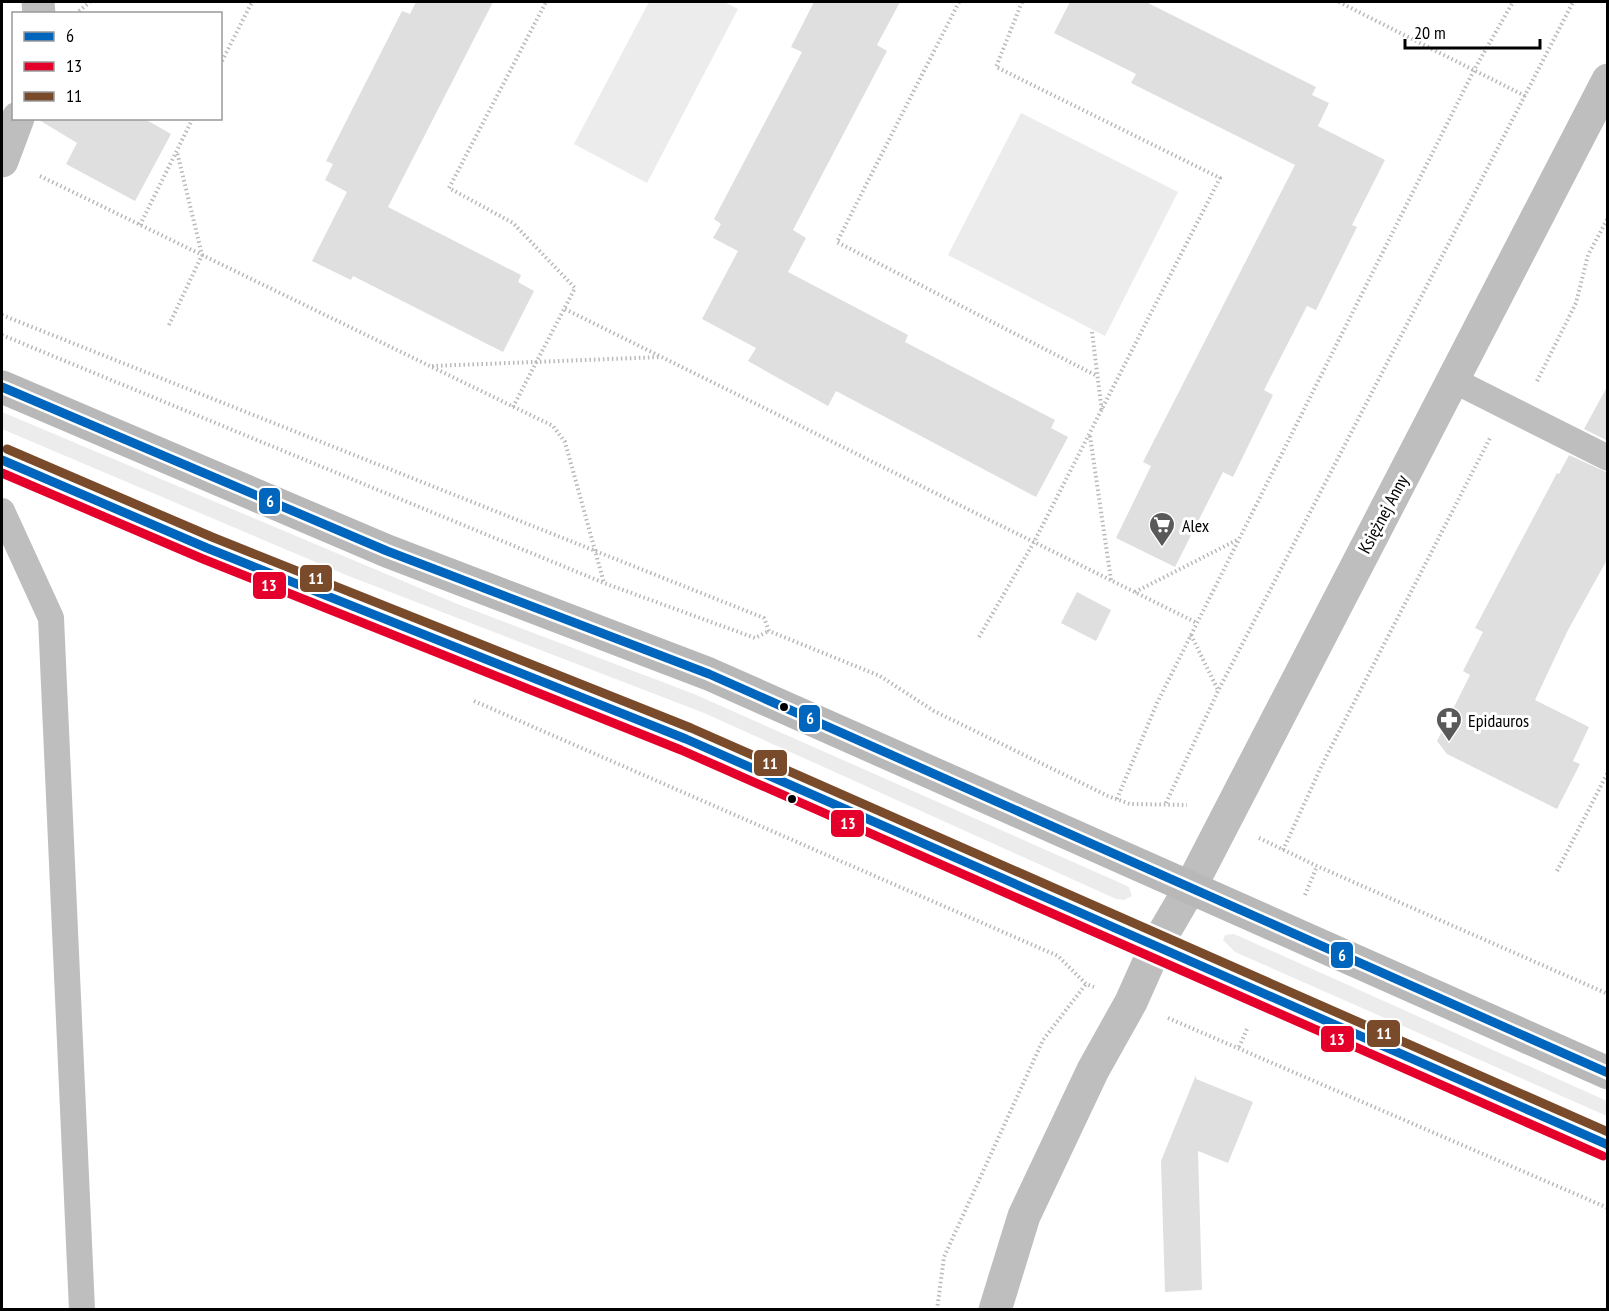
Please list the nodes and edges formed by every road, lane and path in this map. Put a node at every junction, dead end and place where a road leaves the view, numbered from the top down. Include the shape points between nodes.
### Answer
1 (252, 2) edge
2 (546, 2) edge
3 (959, 2) edge
4 (1022, 2) edge
5 (1339, 2) edge
6 (1513, 2) edge
7 (1573, 2) edge
8 (222, 60) edge
9 (1474, 70) junction
10 (1608, 80) edge
11 (1525, 96) junction
12 (17, 120) edge
13 (193, 120) edge
14 (177, 152) junction
15 (2, 160) edge
16 (1608, 218) edge
17 (140, 225) junction
18 (202, 255) junction
19 (565, 309) junction
20 (2, 315) edge
21 (169, 325) dead end
22 (1092, 332) dead end
23 (2, 335) edge
24 (662, 357) junction
25 (538, 362) junction
26 (430, 366) junction
27 (1097, 376) junction
28 (1453, 380) junction
29 (2, 387) edge
30 (513, 407) junction
31 (1513, 410) junction
32 (1102, 412) junction
33 (1090, 435) junction
34 (1608, 458) edge
35 (2, 460) edge
36 (2, 511) edge
37 (1240, 538) junction
38 (1034, 542) junction
39 (597, 554) junction
40 (1111, 580) junction
41 (604, 583) junction
42 (1135, 592) junction
43 (1197, 623) junction
44 (1191, 634) junction
45 (979, 637) dead end
46 (1218, 691) junction
47 (465, 698) dead end
48 (1608, 772) edge
49 (1117, 799) dead end
50 (1166, 803) dead end
51 (1283, 849) dead end
52 (1557, 871) dead end
53 (1190, 888) junction
54 (1156, 946) junction
55 (1086, 984) junction
56 (1131, 1002) junction
57 (1608, 1073) edge
58 (1608, 1145) edge
59 (1608, 1208) edge
60 (81, 1310) edge
61 (937, 1310) edge
62 (995, 1310) edge

1 - 8 path
2 - 19 path via 450,188 513,223 575,288
3 - 27 path via 837,242
4 - 32 path via 996,67 1221,178
5 - 9 path
6 - 9 path
7 - 11 path
9 - 11 path
9 - 37 path
10 - 28 street, Księżnej Anny
11 - 46 path
12 - 15 street
13 - 14 path
14 - 17 path
14 - 18 path
15 - 17 path
16 - 31 path via 1588,255 1576,303
17 - 18 path
18 - 21 path
18 - 26 path
19 - 24 path
19 - 25 path
20 - 39 path
22 - 27 path
23 - 41 path
24 - 25 path
24 - 38 path
25 - 26 path
25 - 30 path
26 - 30 path
27 - 32 path
28 - 31 lane
28 - 53 street, Księżnej Anny
29 - 53 main road via 387,551 709,674
30 - 39 path via 553,426 565,442
31 - 34 lane
31 - 51 path via 1322,765
32 - 33 path
33 - 38 path
33 - 40 path
35 - 54 main road via 218,553 686,739
36 - 60 lane via 51,618
37 - 42 path
37 - 43 path
38 - 40 path
38 - 45 path
39 - 41 path
39 - 41 path via 764,618 769,630 755,638
40 - 42 path
42 - 43 path
43 - 44 path
44 - 46 path
44 - 49 path via 1156,703
46 - 50 path
47 - 55 path via 1058,956
48 - 52 path
53 - 54 street, Księżnej Anny
53 - 57 main road
54 - 56 street, Księżnej Anny
54 - 58 main road
55 - 56 path
55 - 61 path via 1043,1040 944,1257
56 - 59 path
56 - 62 street, Księżnej Anny via 1093,1070 1024,1216

